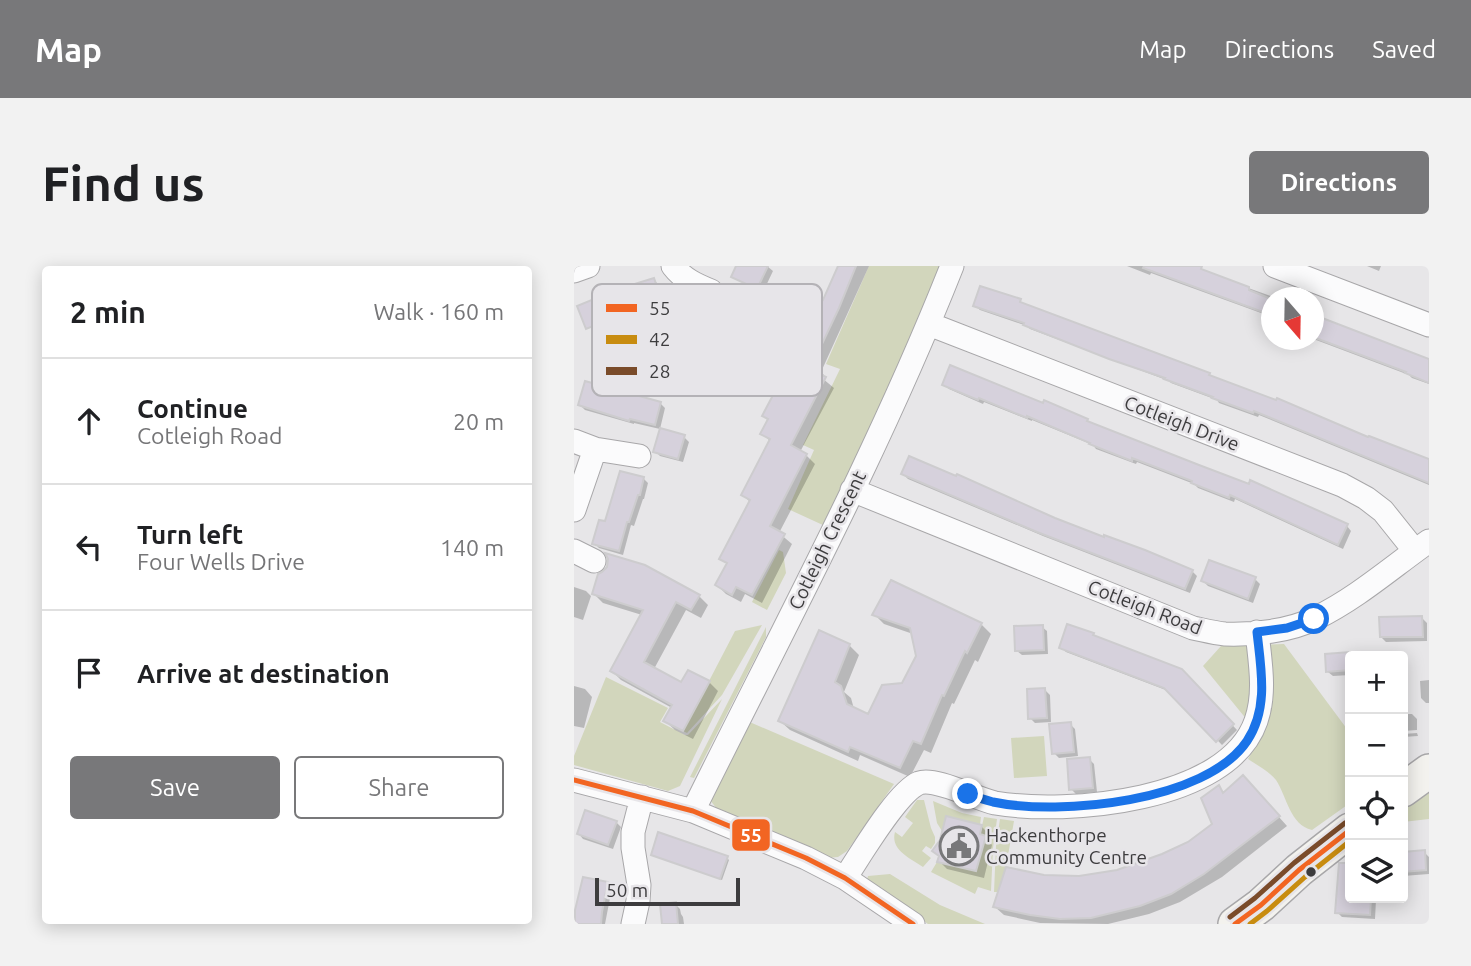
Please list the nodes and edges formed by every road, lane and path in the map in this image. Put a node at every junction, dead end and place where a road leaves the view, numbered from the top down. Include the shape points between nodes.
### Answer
1 (588, 266) edge
2 (673, 266) edge
3 (952, 266) edge
4 (1275, 266) edge
5 (574, 271) edge
6 (694, 284) edge
7 (929, 324) junction
8 (1429, 325) edge
9 (584, 445) edge
10 (639, 456) dead end
11 (852, 490) junction
12 (574, 510) edge
13 (1422, 546) edge
14 (1257, 632) junction
15 (1429, 771) edge
16 (574, 780) edge
17 (1408, 786) edge
18 (642, 797) junction
19 (694, 811) junction
20 (1345, 834) edge
21 (845, 878) junction
22 (633, 924) edge
23 (913, 924) edge
24 (1235, 924) edge

1 - 5 street
2 - 6 street
3 - 7 street, Cotleigh Crescent
4 - 8 street
7 - 11 street, Cotleigh Crescent
7 - 13 street, Cotleigh Drive via 1342,485 1366,498
9 - 10 street
9 - 12 street
11 - 14 street, Cotleigh Road via 1193,628 1224,634
11 - 19 street, Cotleigh Crescent
13 - 14 street, Cotleigh Road via 1314,619
14 - 21 street via 1262,680 1256,722 1232,758 1210,773 1145,797 1050,807 993,802 923,782 910,787 897,801
15 - 17 street
16 - 18 street
18 - 19 street
18 - 22 street via 634,832 639,886
19 - 21 street
20 - 24 street
21 - 23 street

